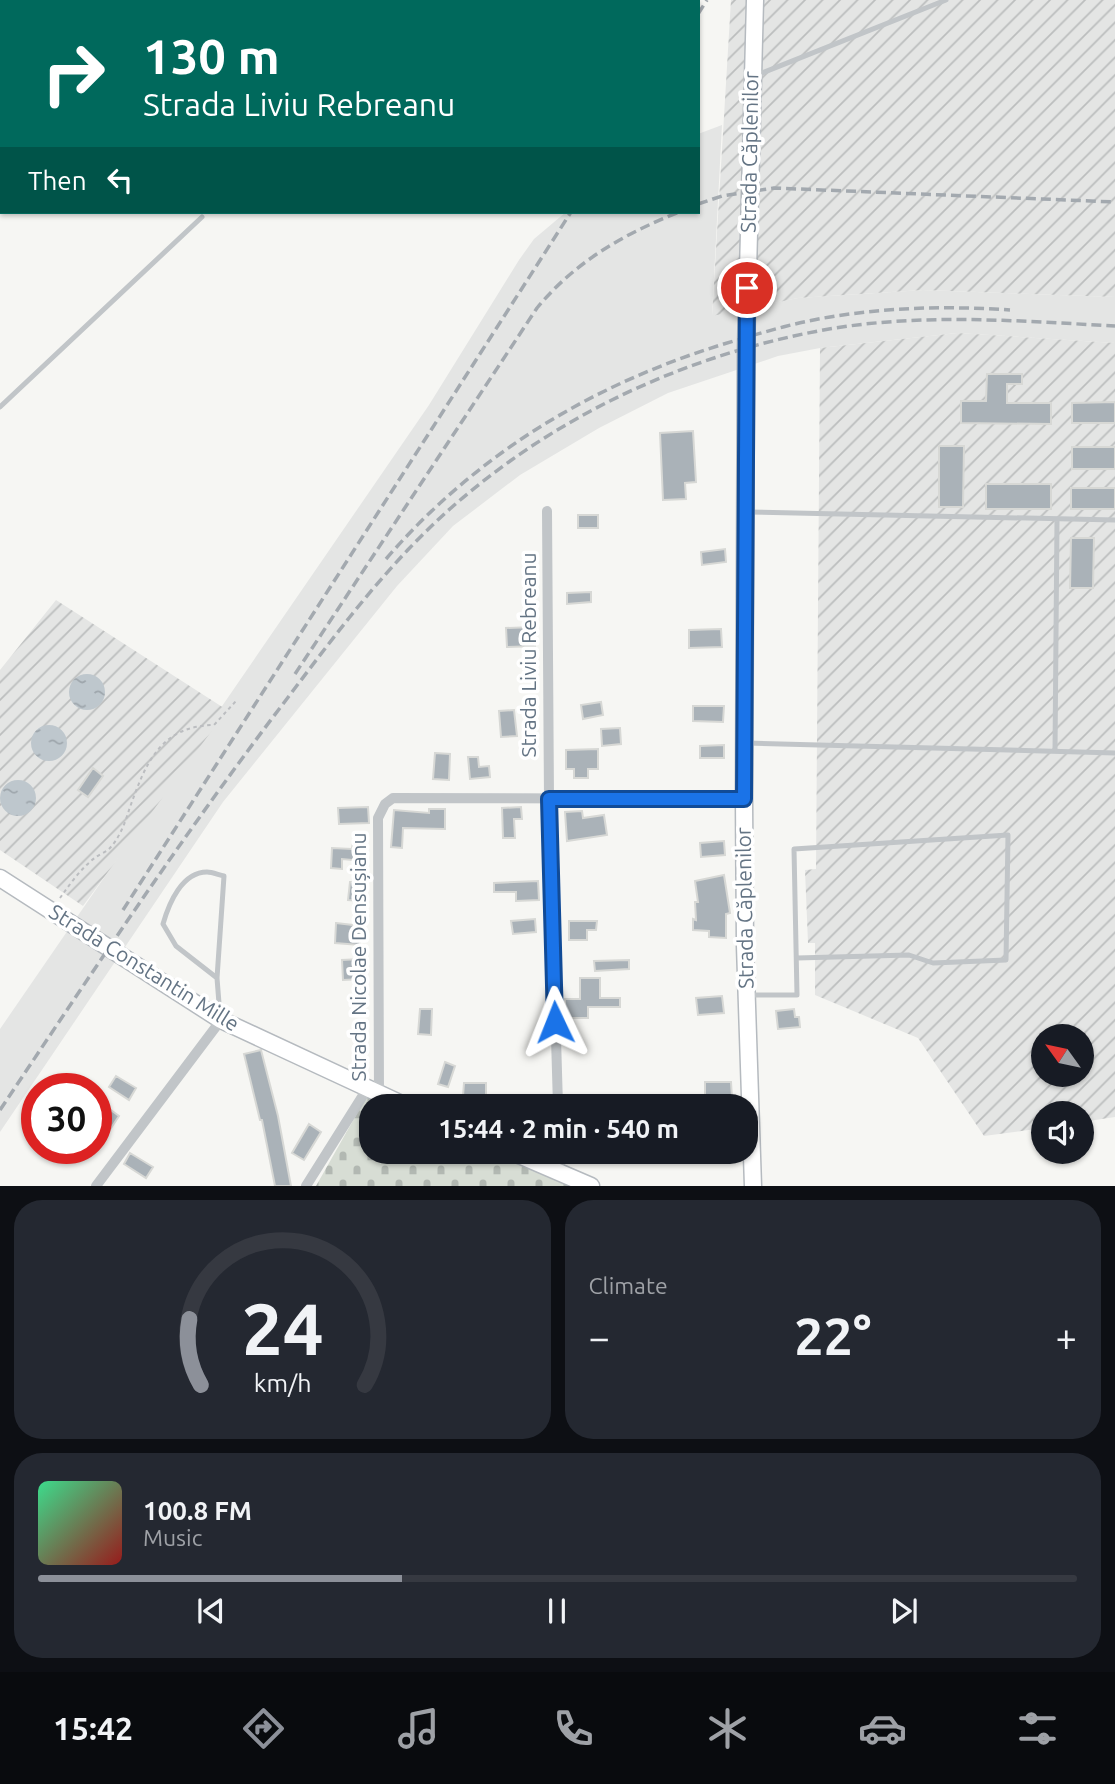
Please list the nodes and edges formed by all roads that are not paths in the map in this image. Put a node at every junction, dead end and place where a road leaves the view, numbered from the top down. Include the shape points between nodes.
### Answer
1 (755, 0) edge
2 (946, 0) edge
3 (752, 77) junction
4 (202, 217) dead end
5 (0, 407) edge
6 (547, 511) dead end
7 (746, 512) junction
8 (1056, 520) junction
9 (1115, 520) edge
10 (745, 743) junction
11 (1055, 751) junction
12 (1115, 753) edge
13 (549, 799) junction
14 (744, 799) junction
15 (0, 877) edge
16 (797, 958) junction
17 (217, 978) junction
18 (747, 995) junction
19 (221, 1020) junction
20 (373, 1092) junction
21 (378, 1094) edge
22 (558, 1094) edge
23 (540, 1164) edge
24 (559, 1164) edge
25 (559, 1172) junction
26 (96, 1185) edge
27 (306, 1185) edge
28 (591, 1185) edge
29 (753, 1185) edge

1 - 3 street, Strada Căplenilor
2 - 3 lane
3 - 7 street, Strada Căplenilor
4 - 5 lane
6 - 13 street, Strada Liviu Rebreanu
7 - 8 lane
7 - 10 street, Strada Căplenilor
8 - 9 lane
8 - 11 lane
10 - 11 lane
10 - 14 street, Strada Căplenilor
11 - 12 lane
13 - 14 street
13 - 20 street, Strada Nicolae Densușianu via 393,798 385,804 378,818
13 - 22 street, Strada Liviu Rebreanu
14 - 18 street, Strada Căplenilor
15 - 19 street, Strada Constantin Mille
16 - 16 lane via 909,955 933,963 1006,960 1008,835 794,849
16 - 18 lane via 797,995
17 - 17 lane via 176,946 163,924 169,904 189,877 207,872 224,876
17 - 19 lane
18 - 29 street, Strada Căplenilor
19 - 20 street, Strada Constantin Mille
19 - 26 street
20 - 21 street, Strada Constantin Mille
20 - 27 street
23 - 25 street
24 - 25 street
25 - 28 street

